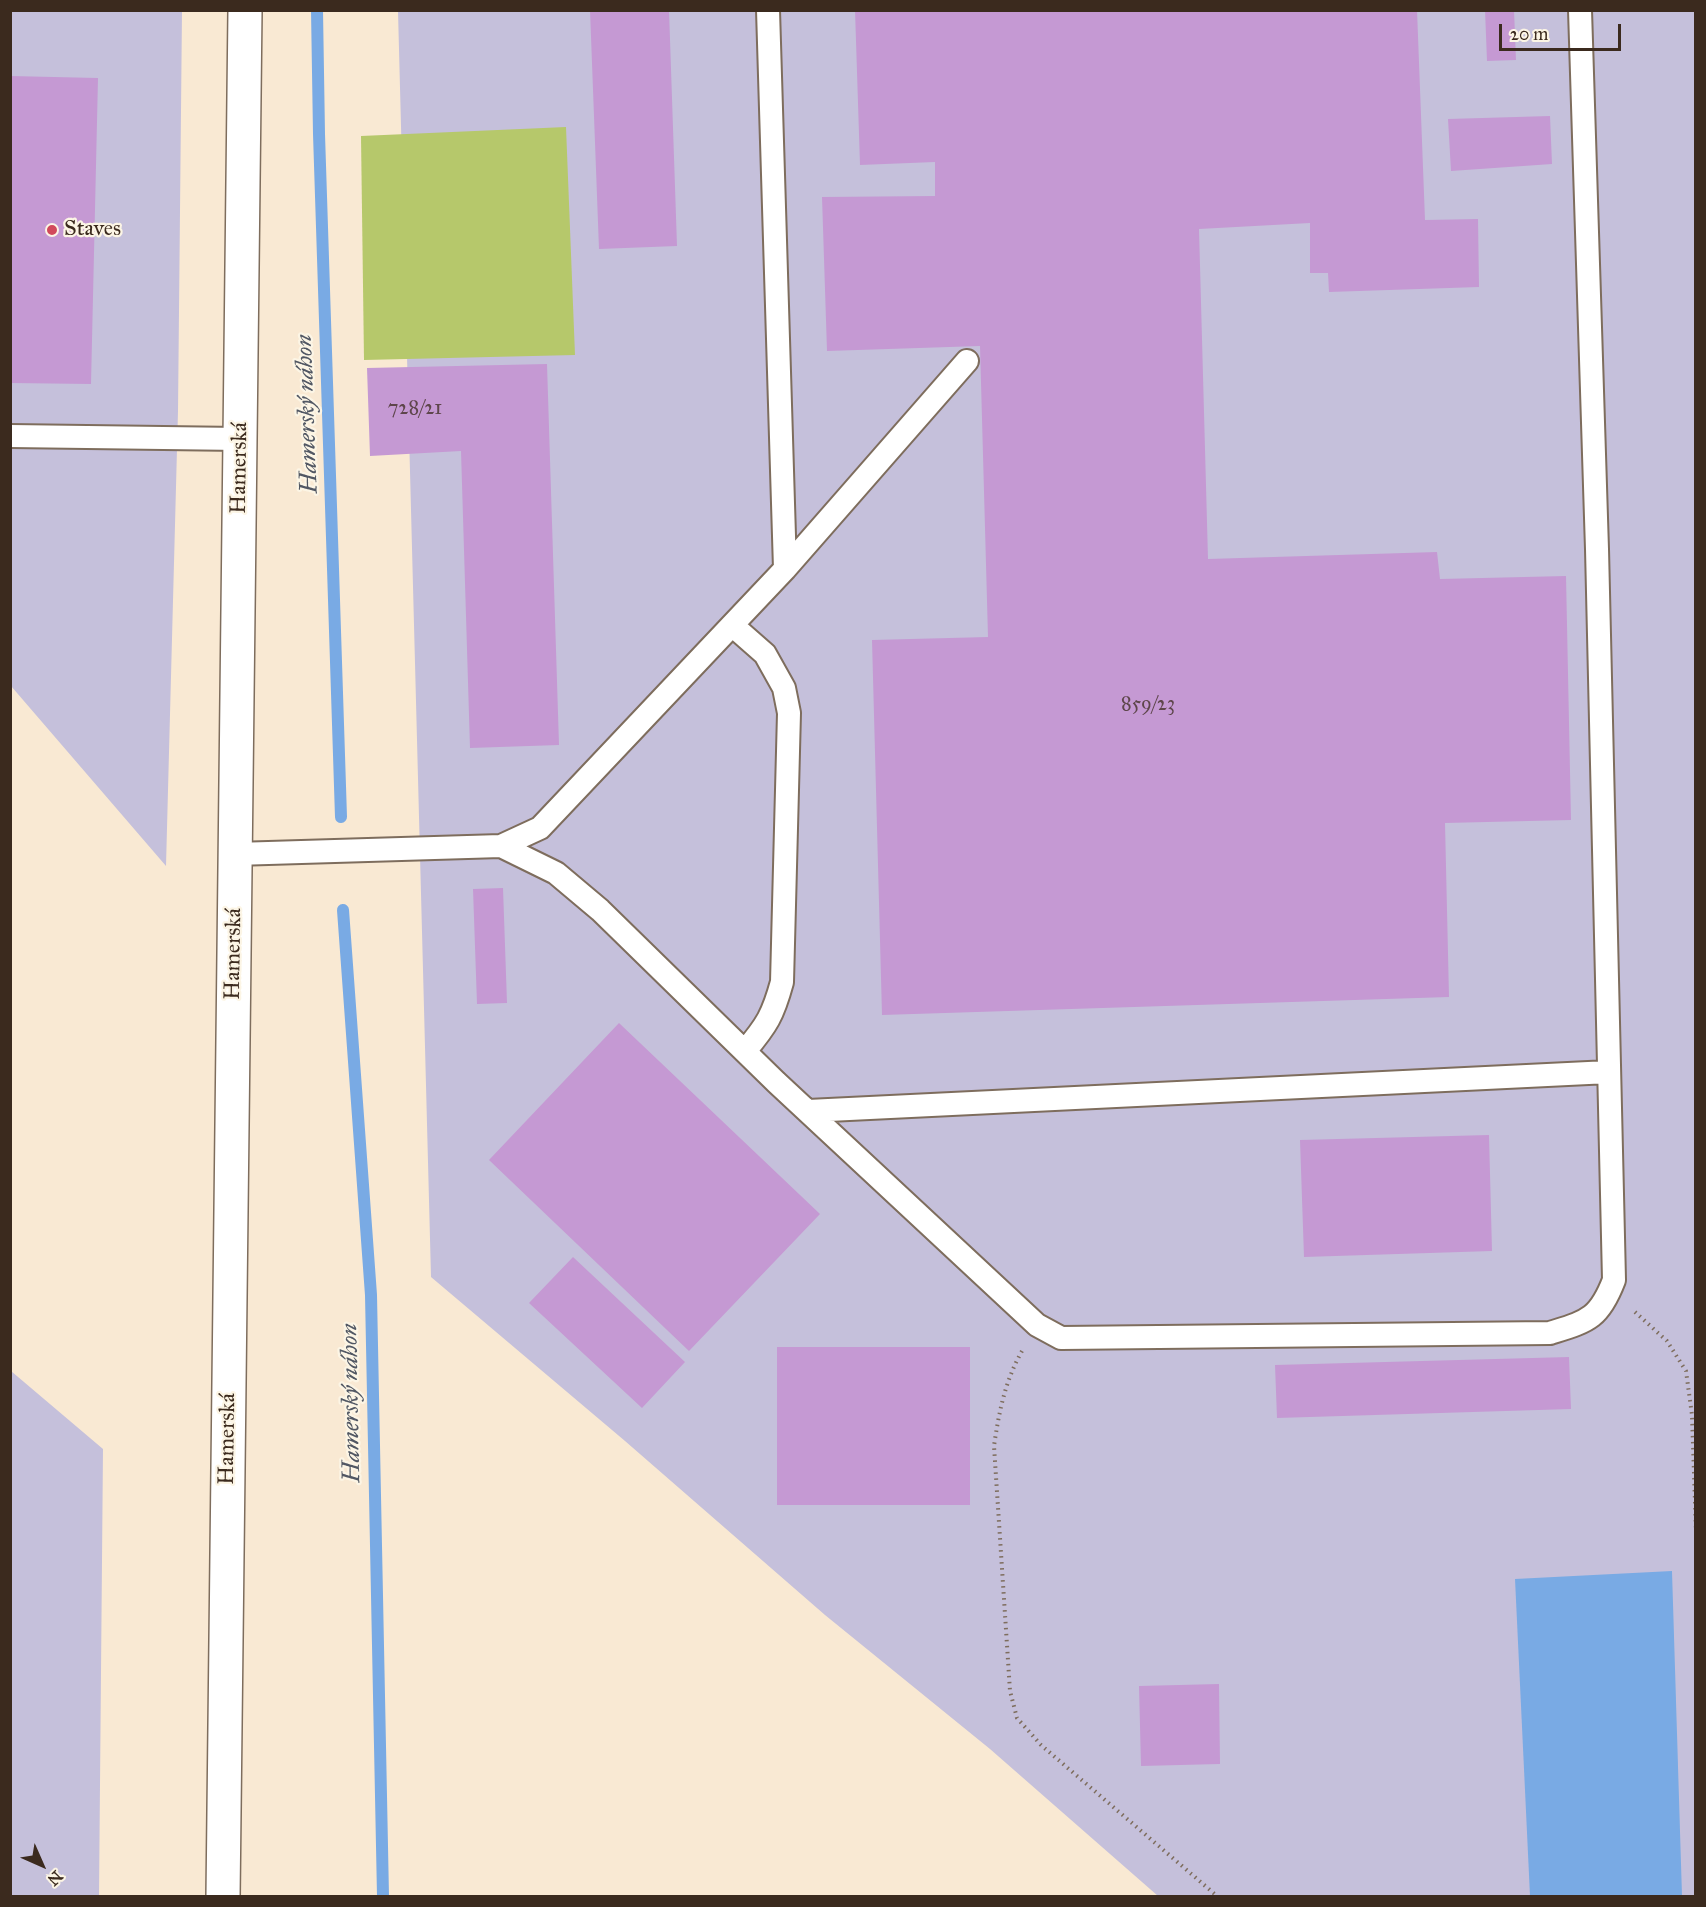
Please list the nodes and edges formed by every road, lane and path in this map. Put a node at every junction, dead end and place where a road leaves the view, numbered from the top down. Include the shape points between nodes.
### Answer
1 (244, 10) edge
2 (768, 10) edge
3 (1580, 10) edge
4 (967, 361) dead end
5 (10, 436) edge
6 (240, 439) junction
7 (784, 569) junction
8 (732, 625) junction
9 (501, 846) junction
10 (235, 854) junction
11 (745, 1051) junction
12 (1609, 1072) junction
13 (808, 1112) junction
14 (1609, 1293) junction
15 (1037, 1325) junction
16 (1695, 1531) edge
17 (223, 1896) edge
18 (1217, 1896) edge

1 - 6 street, Hamerská
2 - 7 lane
3 - 12 lane
4 - 7 lane
5 - 6 lane
6 - 10 street, Hamerská
7 - 8 lane
8 - 9 lane via 540,828
8 - 11 lane via 765,654 784,688 789,713 782,982 765,1027
9 - 10 lane
9 - 11 lane via 556,873 600,910
10 - 17 street, Hamerská
11 - 13 lane
12 - 13 lane
12 - 14 lane via 1614,1280
13 - 15 lane
14 - 15 lane via 1604,1305 1585,1322 1550,1333 1061,1338
14 - 16 path via 1643,1317 1667,1341 1686,1371 1692,1415
15 - 18 path via 1010,1371 994,1446 1010,1691 1017,1718 1041,1745

